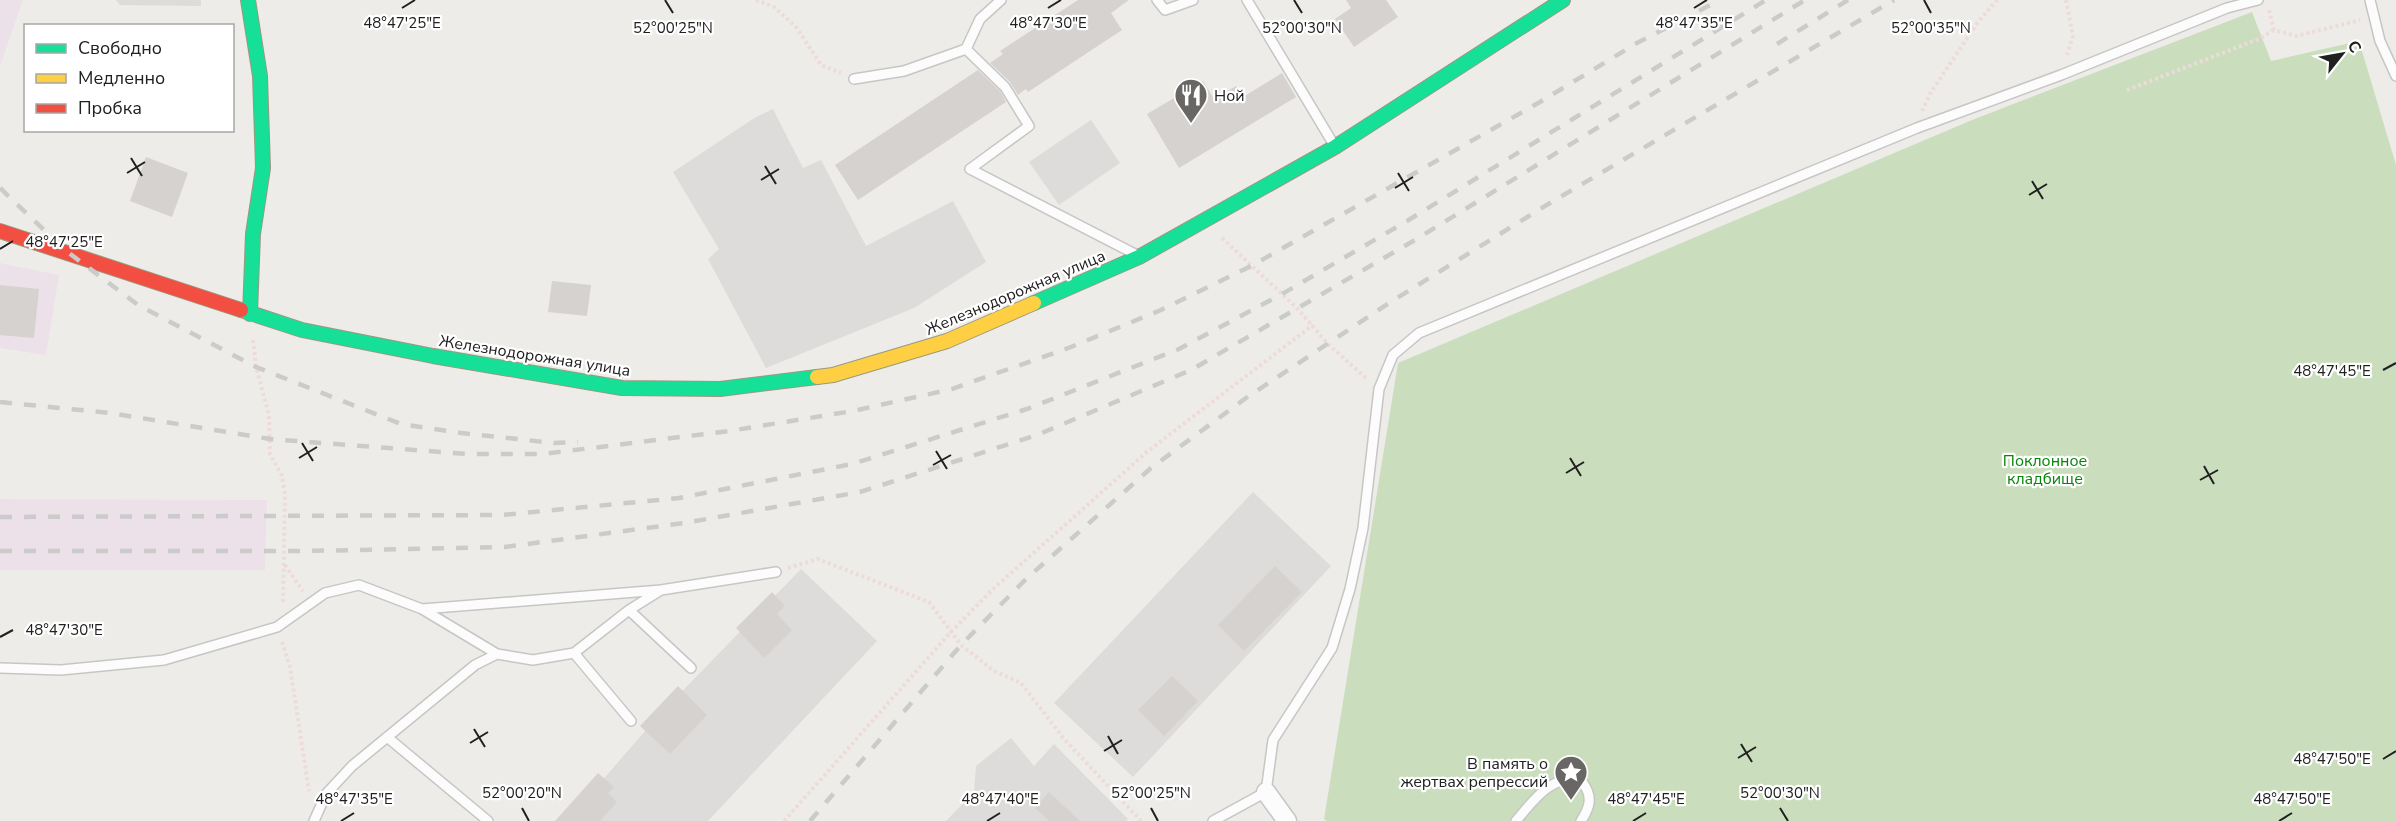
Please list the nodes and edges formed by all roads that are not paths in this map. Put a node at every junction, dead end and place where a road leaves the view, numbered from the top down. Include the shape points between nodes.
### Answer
1 (248, 0) edge
2 (1001, 0) edge
3 (1157, 0) edge
4 (1193, 0) edge
5 (1248, 0) edge
6 (1563, 0) edge
7 (2258, 0) edge
8 (2370, 0) edge
9 (966, 49) junction
10 (2396, 76) edge
11 (854, 79) road end
12 (1335, 147) junction
13 (0, 231) edge
14 (1139, 256) junction
15 (250, 314) junction
16 (776, 572) road end
17 (661, 590) junction
18 (422, 609) junction
19 (628, 610) junction
20 (574, 653) junction
21 (497, 654) junction
22 (0, 668) edge
23 (691, 668) dead end
24 (631, 721) dead end
25 (387, 737) junction
26 (1266, 792) junction
27 (314, 821) edge
28 (488, 821) edge
29 (1212, 821) edge
30 (1287, 821) edge
31 (1516, 821) edge
32 (1581, 821) edge

1 - 15 street via 260,76 263,168 253,234
2 - 9 lane via 980,19
3 - 4 lane via 1165,10
5 - 12 lane
6 - 12 street, Железнодорожная улица
7 - 26 lane via 2227,8 1917,128 1419,333 1393,355 1379,389 1364,528 1350,589 1332,648 1273,740
8 - 10 lane via 2380,41
9 - 11 lane via 904,70
9 - 14 lane via 1005,87 1029,126 970,169
12 - 14 street, Железнодорожная улица
13 - 15 street, Железнодорожная улица
14 - 15 street, Железнодорожная улица via 947,341 833,375 720,389 622,388 302,330
16 - 17 lane
17 - 18 lane
17 - 19 lane
18 - 21 lane
18 - 22 lane via 359,585 325,593 277,627 164,660 61,670
19 - 20 lane
19 - 23 lane
20 - 21 lane via 533,660
20 - 24 lane
21 - 25 lane via 475,665
25 - 27 lane via 326,794
25 - 28 lane
26 - 29 lane
26 - 30 street
31 - 32 lane via 1548,787 1568,780 1583,783 1590,792 1590,803

